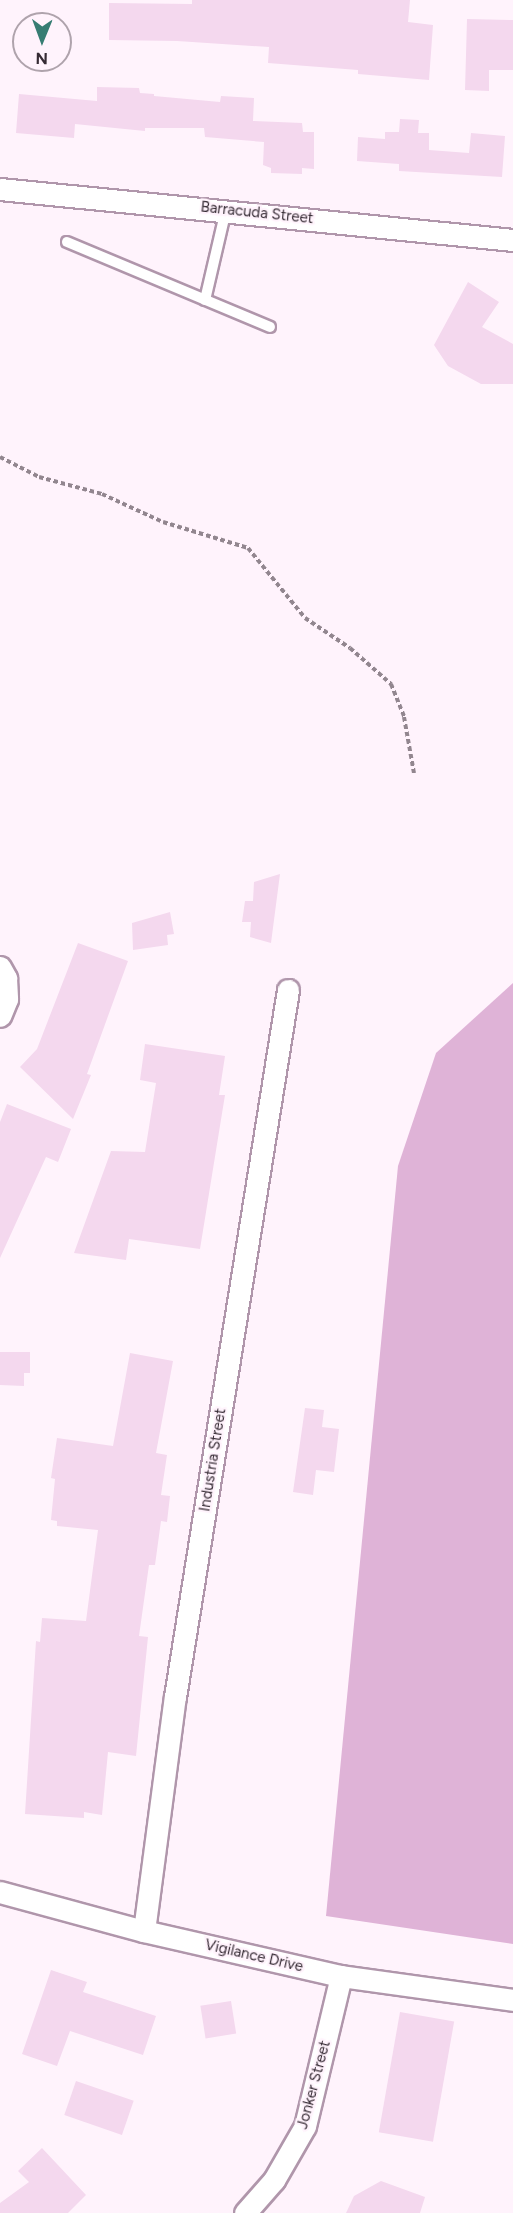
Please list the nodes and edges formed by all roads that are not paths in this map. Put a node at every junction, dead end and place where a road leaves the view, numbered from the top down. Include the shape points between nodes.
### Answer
1 (0, 189) edge
2 (225, 210) junction
3 (513, 240) edge
4 (67, 242) dead end
5 (205, 300) junction
6 (270, 327) dead end
7 (0, 967) edge
8 (288, 990) dead end
9 (4, 1008) edge
10 (0, 1892) edge
11 (144, 1931) junction
12 (341, 1977) junction
13 (513, 2000) edge
14 (245, 2213) edge

1 - 2 street, Barracuda Street
2 - 3 street, Barracuda Street
2 - 5 lane
4 - 5 lane
5 - 6 lane
7 - 9 street via 6,978
8 - 11 street, Industria Street via 175,1697
10 - 11 street, Vigilance Drive
11 - 12 street, Vigilance Drive
12 - 13 street, Vigilance Drive
12 - 14 street, Jonker Street via 305,2126 274,2180

